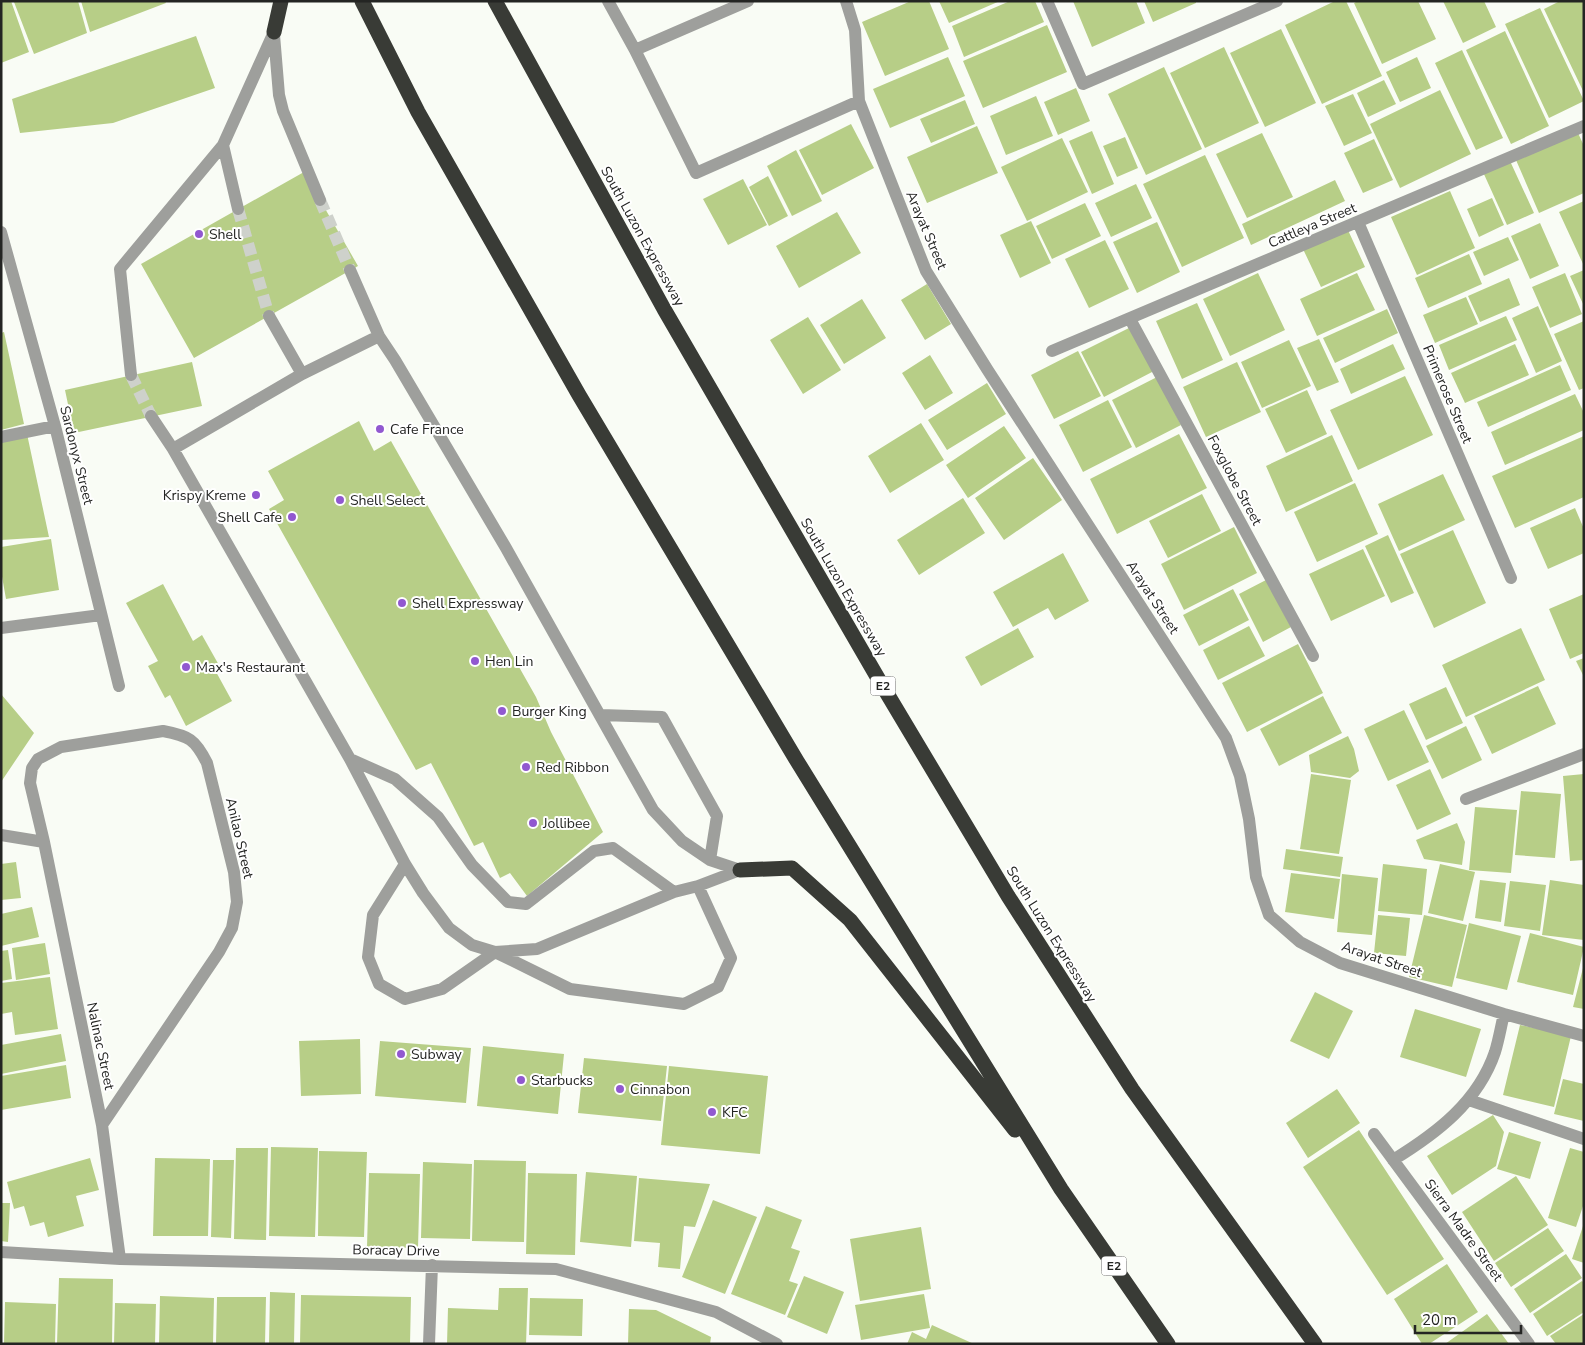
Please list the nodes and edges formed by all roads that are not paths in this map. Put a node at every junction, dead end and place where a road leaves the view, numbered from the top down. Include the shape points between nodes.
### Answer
1 (281, 1) edge
2 (362, 1) edge
3 (495, 1) edge
4 (608, 1) edge
5 (748, 1) edge
6 (846, 1) edge
7 (1047, 1) edge
8 (1277, 1) edge
9 (274, 32) junction
10 (635, 50) junction
11 (859, 101) junction
12 (1584, 126) edge
13 (223, 145) junction
14 (320, 200) tunnel mouth
15 (238, 209) tunnel mouth
16 (1358, 222) junction
17 (1, 232) edge
18 (350, 270) tunnel mouth
19 (269, 316) tunnel mouth
20 (1130, 319) junction
21 (379, 336) junction
22 (1052, 351) dead end
23 (302, 374) junction
24 (131, 375) tunnel mouth
25 (151, 416) tunnel mouth
26 (55, 426) junction
27 (1, 437) edge
28 (173, 449) junction
29 (1511, 578) dead end
30 (101, 614) junction
31 (1, 628) edge
32 (1313, 656) dead end
33 (119, 686) dead end
34 (601, 715) junction
35 (1584, 754) edge
36 (350, 759) junction
37 (30, 784) joint
38 (1466, 799) dead end
39 (1, 835) edge
40 (44, 842) junction
41 (710, 860) junction
42 (405, 864) junction
43 (740, 870) junction
44 (698, 886) junction
45 (674, 892) junction
46 (495, 952) junction
47 (1504, 1014) junction
48 (1584, 1036) edge
49 (1469, 1100) junction
50 (102, 1125) junction
51 (1374, 1134) dead end
52 (1584, 1139) edge
53 (1393, 1160) junction
54 (1061, 1189) junction
55 (1, 1252) edge
56 (120, 1259) junction
57 (432, 1266) junction
58 (429, 1344) edge
59 (777, 1344) edge
60 (1168, 1344) edge
61 (1315, 1344) edge
62 (1529, 1344) edge

1 - 9 highway
2 - 54 highway, E2 via 418,112 579,395 797,761
3 - 61 highway, South Luzon Expressway / E2 via 664,309 1008,896 1132,1089
4 - 10 street
5 - 10 street
6 - 11 street, Arayat Street via 855,30
7 - 8 street via 1083,84
9 - 13 street
9 - 14 street via 283,112
10 - 11 street via 696,173
11 - 47 street, Arayat Street via 926,271 1226,738 1240,776 1256,877 1269,915 1300,942 1340,963
12 - 16 street, Cattleya Street
13 - 15 street
13 - 24 street via 120,270
16 - 20 street, Cattleya Street
16 - 29 street, Primerose Street
17 - 26 street, Sardonyx Street
18 - 21 street
19 - 23 street
20 - 22 street, Cattleya Street
20 - 32 street, Foxglobe Street
21 - 23 street
21 - 34 street via 501,539
23 - 28 street
25 - 28 street
26 - 27 street
26 - 30 street, Sardonyx Street
28 - 36 street
30 - 31 street
30 - 33 street, Sardonyx Street
34 - 41 street via 653,810 682,841
34 - 41 street via 662,717 717,816
35 - 38 street
36 - 42 street
36 - 45 street via 395,779 438,817 472,865 508,902 526,904 594,851 613,848
37 - 40 street, Nalinac Street
37 - 50 street, Anilao Street via 32,768 38,758 61,747 163,731 191,739 207,763 234,872 237,902 232,928
39 - 40 street
40 - 50 street, Nalinac Street
41 - 43 street
42 - 46 street via 449,928 472,945
42 - 46 street via 373,915 368,957 379,984 405,999 442,989
43 - 44 street
43 - 54 highway via 792,868 850,920
44 - 45 street
44 - 46 street via 731,958 718,987 684,1004 570,990
45 - 46 street via 537,949
47 - 48 street, Arayat Street
47 - 49 street via 1495,1052
49 - 52 street
49 - 53 street via 1425,1140
50 - 56 street, Nalinac Street
51 - 53 street, Sierra Madre Street
53 - 62 street, Sierra Madre Street
54 - 60 highway, E2
55 - 56 street, Boracay Drive
56 - 57 street, Boracay Drive
57 - 58 street
57 - 59 street, Boracay Drive via 556,1269 716,1312

